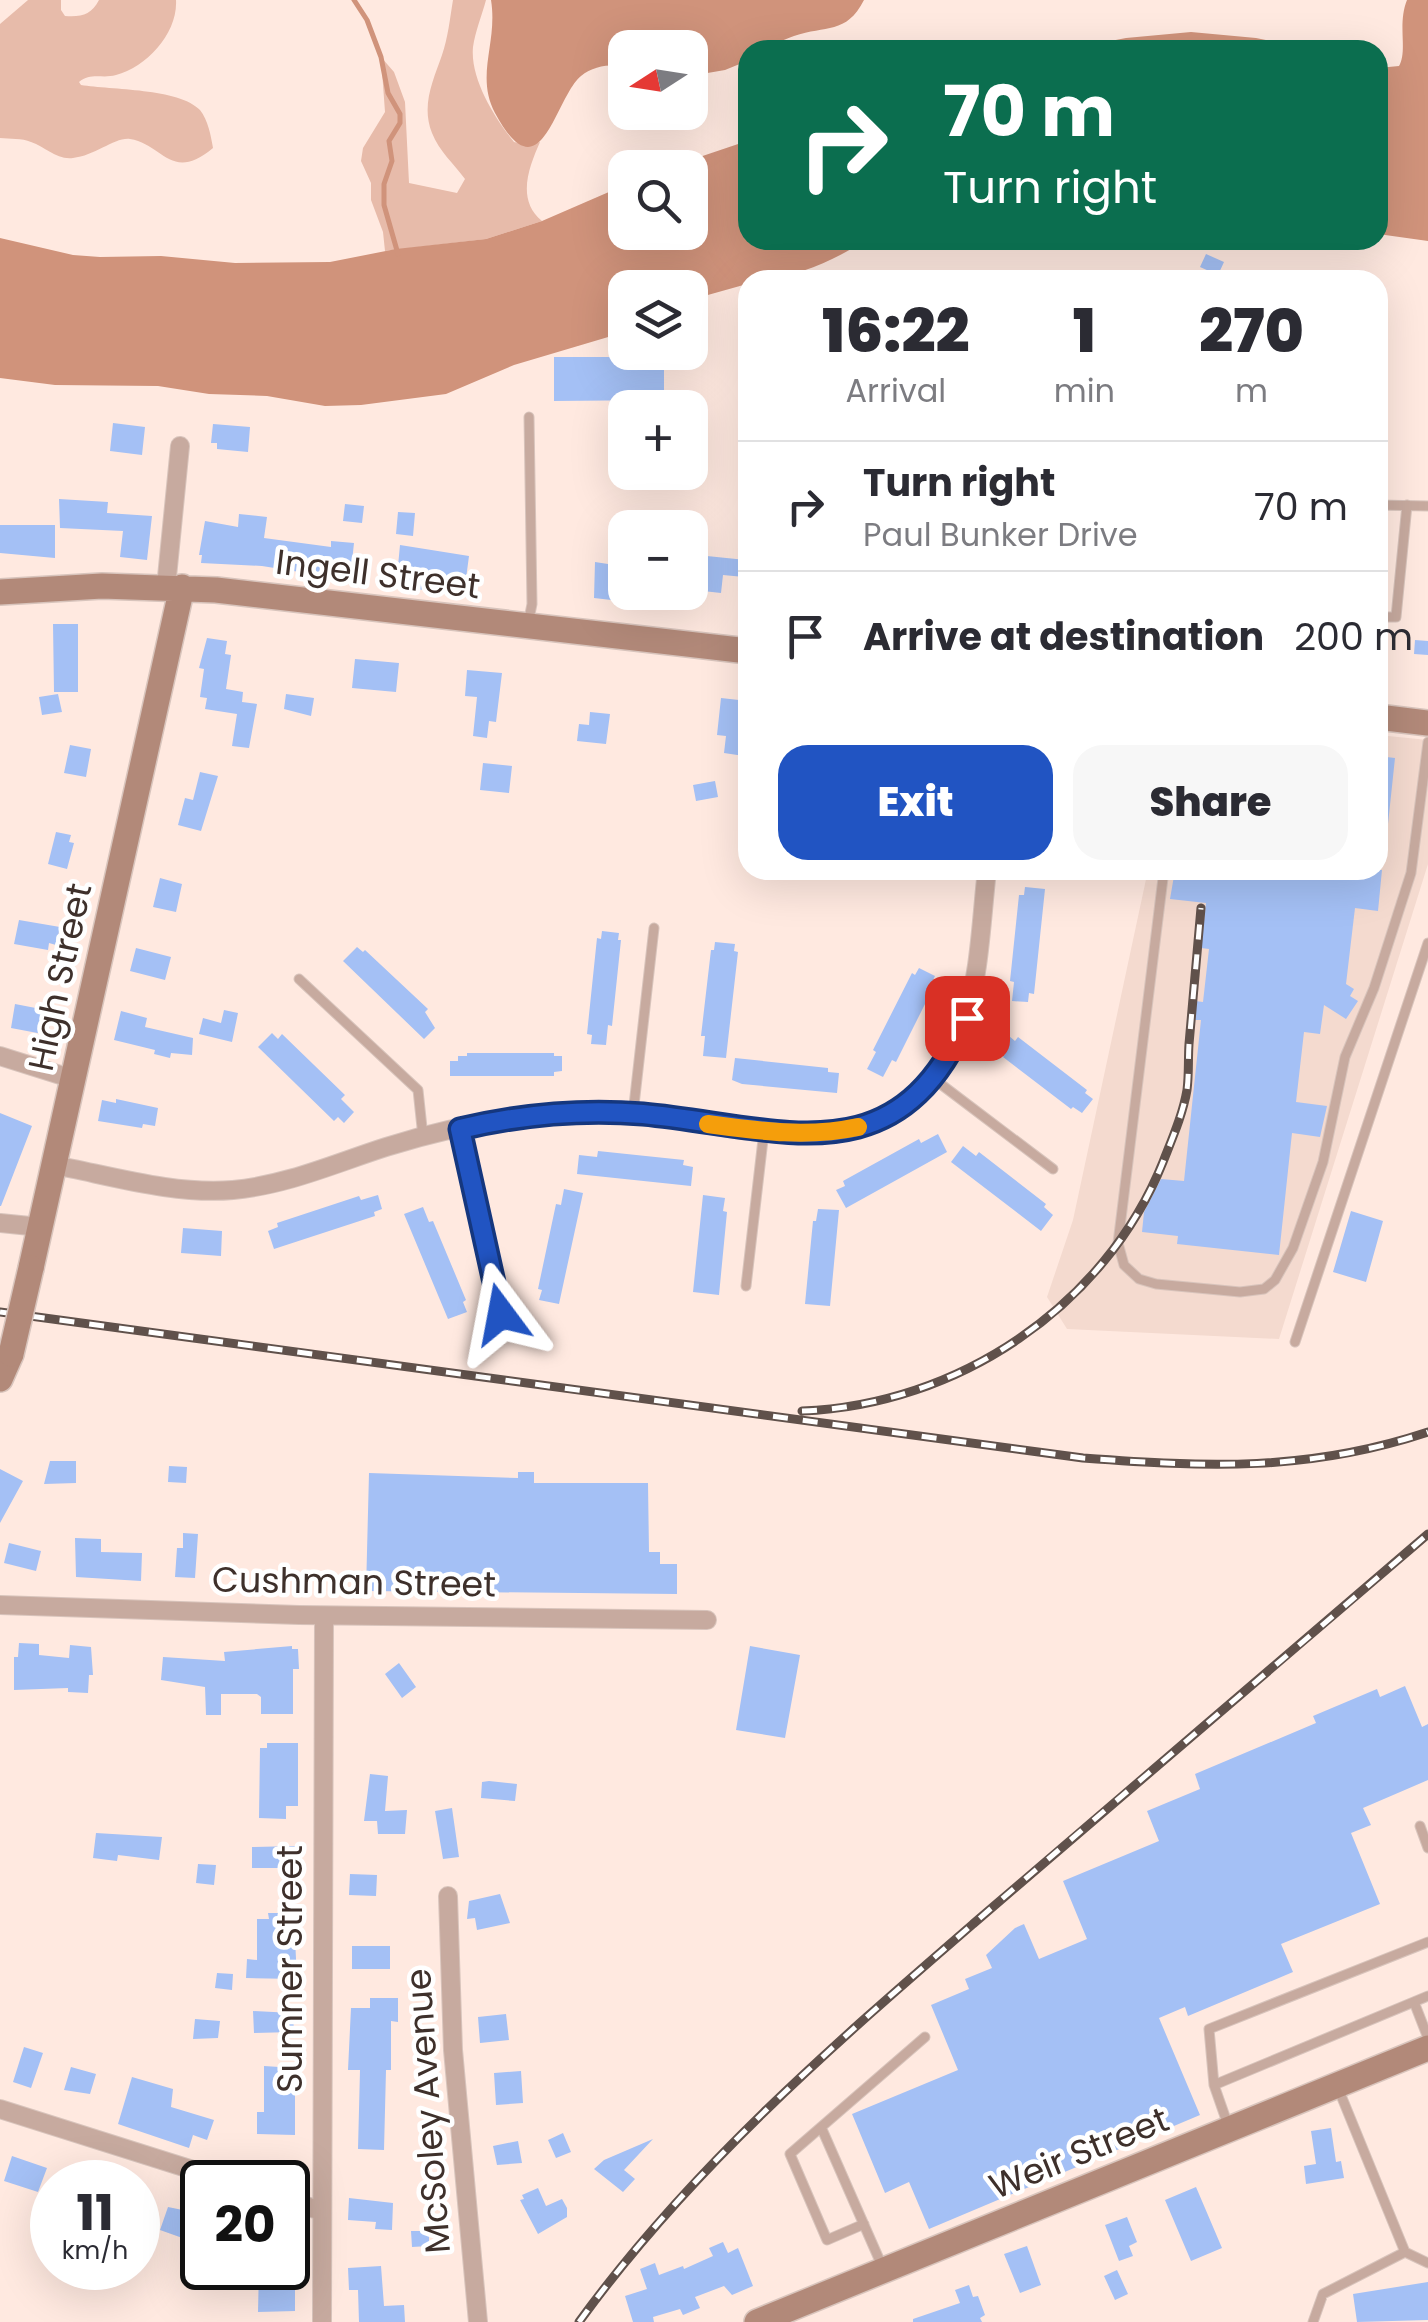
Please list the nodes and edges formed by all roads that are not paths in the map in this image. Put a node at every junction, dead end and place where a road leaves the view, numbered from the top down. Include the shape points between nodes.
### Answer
1 (530, 417) dead end
2 (180, 446) dead end
3 (1388, 505) edge
4 (1408, 506) junction
5 (1428, 506) edge
6 (174, 587) junction
7 (0, 592) edge
8 (1388, 617) edge
9 (528, 627) junction
10 (738, 650) edge
11 (1388, 717) edge
12 (1428, 722) edge
13 (1428, 742) edge
14 (986, 880) edge
15 (1163, 880) edge
16 (654, 928) dead end
17 (1428, 943) edge
18 (299, 978) dead end
19 (0, 1056) edge
20 (73, 1079) junction
21 (934, 1079) junction
22 (633, 1114) junction
23 (460, 1129) junction
24 (764, 1131) junction
25 (423, 1137) junction
26 (54, 1165) junction
27 (1052, 1169) dead end
28 (0, 1223) edge
29 (40, 1227) junction
30 (746, 1286) dead end
31 (501, 1314) dead end
32 (1295, 1342) dead end
33 (0, 1380) edge
34 (0, 1605) edge
35 (324, 1616) junction
36 (707, 1620) dead end
37 (1420, 1826) dead end
38 (1428, 1848) edge
39 (448, 1896) dead end
40 (1428, 1942) edge
41 (1428, 1996) edge
42 (1414, 2002) junction
43 (925, 2037) dead end
44 (1428, 2038) edge
45 (1428, 2048) edge
46 (1214, 2085) junction
47 (1337, 2086) junction
48 (0, 2109) edge
49 (821, 2127) junction
50 (1230, 2129) junction
51 (180, 2166) edge
52 (310, 2207) edge
53 (322, 2211) junction
54 (864, 2224) junction
55 (1405, 2252) junction
56 (1428, 2263) edge
57 (884, 2270) junction
58 (322, 2322) edge
59 (478, 2322) edge
60 (756, 2322) edge
61 (1312, 2322) edge

1 - 9 lane
2 - 6 street
3 - 4 lane
4 - 5 lane
4 - 8 lane via 1396,617
6 - 7 street, Ingell Street
6 - 9 street, Ingell Street
6 - 20 street, High Street
9 - 10 street, Ingell Street
11 - 12 street
13 - 15 lane via 1411,873 1345,1057 1323,1162 1293,1248 1264,1289 1156,1284 1124,1265 1118,1243
14 - 21 street via 976,984 967,1018
16 - 22 lane
17 - 32 lane
18 - 25 lane via 418,1090
19 - 20 street
20 - 26 street, High Street
21 - 24 street via 898,1110 859,1127 815,1134
21 - 27 lane
22 - 23 street via 563,1114
22 - 24 street
23 - 25 street
23 - 31 lane
24 - 30 lane
25 - 26 street via 308,1174 230,1190
26 - 29 street, High Street
28 - 29 street
29 - 33 street, High Street, bridge
34 - 35 street, Cushman Street
35 - 36 street, Cushman Street
35 - 53 street, Sumner Street
37 - 38 lane
39 - 59 street, McSoley Avenue via 456,2099
40 - 46 lane via 1209,2029
41 - 42 lane
42 - 44 lane
42 - 46 lane
43 - 49 lane
45 - 47 street, Weir Street
46 - 50 lane
47 - 50 street, Weir Street
47 - 55 lane
48 - 51 street
49 - 54 lane
49 - 54 lane via 790,2154 827,2240
50 - 57 street, Weir Street
52 - 53 street
53 - 58 street, Sumner Street
54 - 57 lane
55 - 56 lane
55 - 61 lane via 1323,2294
57 - 60 street, Weir Street

